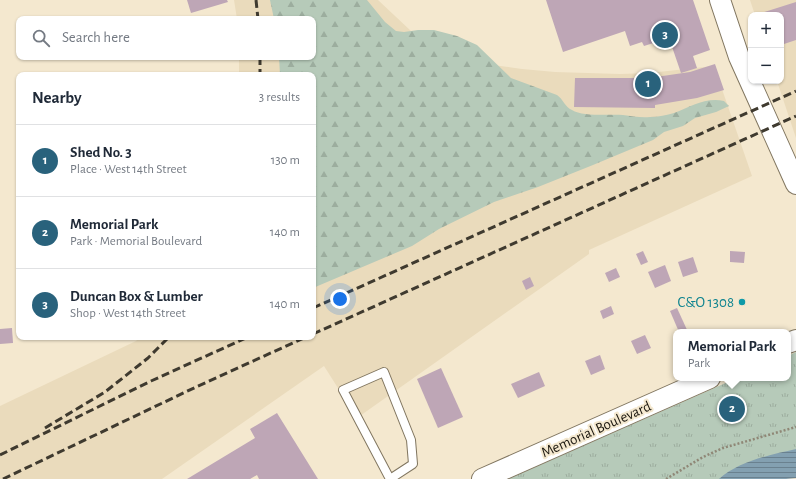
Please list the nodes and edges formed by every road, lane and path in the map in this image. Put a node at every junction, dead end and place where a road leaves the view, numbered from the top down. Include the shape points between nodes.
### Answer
1 (720, 0) edge
2 (796, 184) edge
3 (703, 381) edge
4 (796, 427) edge
5 (390, 479) edge
6 (482, 479) edge
7 (666, 479) edge

1 - 2 street via 739,57
3 - 6 street, Memorial Boulevard
4 - 7 path via 722,448
5 - 5 lane via 343,390 384,372 411,440 414,464

